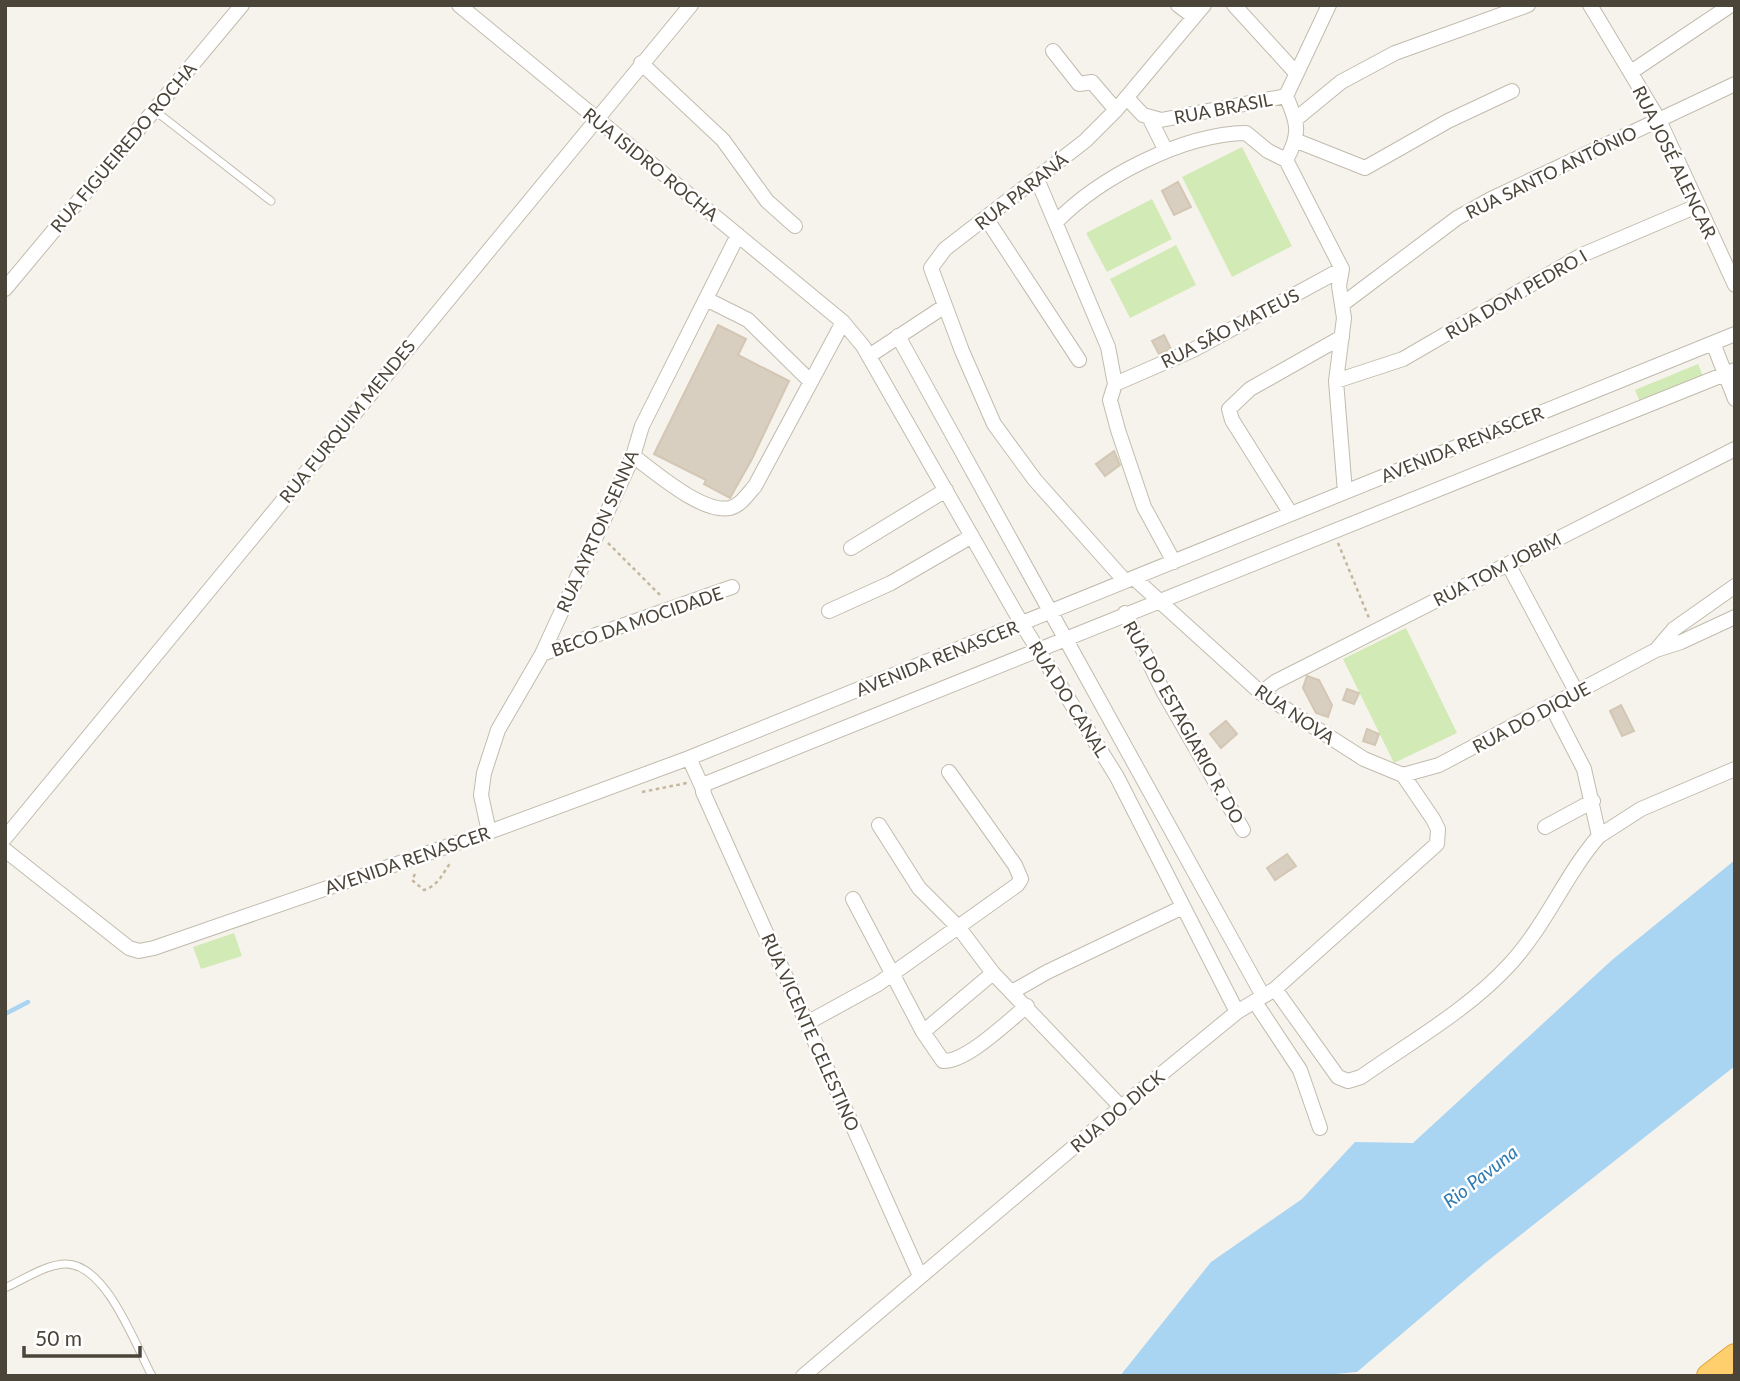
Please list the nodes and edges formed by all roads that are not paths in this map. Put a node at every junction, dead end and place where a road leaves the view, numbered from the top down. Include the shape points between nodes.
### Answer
1 (242, 5) edge
2 (459, 5) edge
3 (691, 5) edge
4 (1178, 5) edge
5 (1204, 5) edge
6 (1234, 5) edge
7 (1329, 5) edge
8 (1528, 5) edge
9 (1590, 5) edge
10 (1731, 5) edge
11 (1194, 18) junction
12 (1053, 51) dead end
13 (641, 63) junction
14 (1631, 72) junction
15 (1296, 73) junction
16 (1735, 84) edge
17 (1512, 91) dead end
18 (1286, 96) junction
19 (1127, 98) junction
20 (155, 110) junction
21 (1116, 110) junction
22 (595, 118) junction
23 (1150, 119) junction
24 (1296, 119) junction
25 (1659, 120) junction
26 (1297, 141) junction
27 (1166, 151) junction
28 (1286, 160) junction
29 (1037, 179) junction
30 (271, 201) dead end
31 (1697, 206) junction
32 (986, 218) junction
33 (1056, 222) junction
34 (795, 226) dead end
35 (738, 235) junction
36 (1342, 269) junction
37 (1735, 285) edge
38 (5, 289) edge
39 (938, 289) joint
40 (706, 299) junction
41 (1344, 303) junction
42 (945, 306) junction
43 (843, 323) junction
44 (1735, 334) edge
45 (898, 336) junction
46 (1342, 337) junction
47 (1713, 343) junction
48 (869, 356) junction
49 (1079, 360) dead end
50 (1730, 371) edge
51 (809, 380) junction
52 (1336, 381) junction
53 (1115, 384) junction
54 (1735, 399) edge
55 (1735, 449) edge
56 (632, 456) junction
57 (946, 490) junction
58 (1345, 492) junction
59 (1290, 514) junction
60 (972, 536) junction
61 (851, 548) dead end
62 (1174, 562) junction
63 (1508, 564) junction
64 (1130, 579) junction
65 (1735, 586) edge
66 (732, 587) dead end
67 (1158, 600) junction
68 (829, 611) dead end
69 (1051, 612) junction
70 (1125, 613) junction
71 (1735, 617) edge
72 (1022, 624) junction
73 (1065, 639) junction
74 (1038, 650) junction
75 (1657, 650) junction
76 (542, 654) junction
77 (1261, 693) junction
78 (1577, 693) junction
79 (1552, 707) junction
80 (689, 758) junction
81 (1735, 769) edge
82 (949, 772) dead end
83 (1403, 775) junction
84 (703, 788) junction
85 (1593, 801) junction
86 (879, 825) dead end
87 (1545, 827) dead end
88 (1243, 830) dead end
89 (489, 832) junction
90 (1599, 836) junction
91 (5, 838) edge
92 (5, 850) edge
93 (853, 899) dead end
94 (1182, 907) junction
95 (959, 928) junction
96 (893, 973) junction
97 (993, 973) junction
98 (1012, 992) junction
99 (1264, 996) junction
100 (1027, 1006) junction
101 (1237, 1012) junction
102 (807, 1023) junction
103 (923, 1032) junction
104 (1121, 1107) junction
105 (1320, 1128) dead end
106 (920, 1276) junction
107 (5, 1288) edge
108 (1735, 1356) edge
109 (152, 1376) edge
110 (803, 1376) edge
111 (1709, 1376) edge

1 - 20 street, RUA FIGUEIREDO ROCHA
2 - 22 street, RUA ISIDRO ROCHA
3 - 13 street, RUA FURQUIM MENDES
4 - 11 street
5 - 11 street, RUA PARANÁ
6 - 15 street
7 - 15 street
8 - 24 street via 1395,53 1341,82
9 - 14 street, RUA JOSÉ ALENCAR
10 - 14 street
11 - 19 street, RUA PARANÁ
12 - 21 street via 1079,84 1092,82
13 - 22 street, RUA FURQUIM MENDES
13 - 34 street via 723,140 767,201
14 - 25 street, RUA JOSÉ ALENCAR
15 - 18 street
16 - 25 street, RUA SANTO ANTÔNIO
17 - 26 street via 1365,168
18 - 23 street, RUA BRASIL via 1169,120
18 - 24 street
19 - 21 street, RUA PARANÁ
19 - 23 street, RUA BRASIL
20 - 30 lane
20 - 38 street, RUA FIGUEIREDO ROCHA
21 - 29 street, RUA PARANÁ
22 - 35 street, RUA ISIDRO ROCHA
22 - 91 street, RUA FURQUIM MENDES
23 - 27 street
24 - 26 street
25 - 31 street, RUA JOSÉ ALENCAR
25 - 41 street, RUA SANTO ANTÔNIO via 1457,218
26 - 28 street
27 - 28 street via 1246,133
27 - 33 street via 1072,205
28 - 36 street
29 - 32 street, RUA PARANÁ
29 - 33 street
31 - 37 street, RUA JOSÉ ALENCAR
31 - 52 street, RUA DOM PEDRO I via 1582,255 1402,359
32 - 39 street, RUA PARANÁ via 936,258 931,268
32 - 49 street
33 - 53 street via 1108,347
35 - 40 street, RUA AYRTON SENNA
35 - 43 street, RUA ISIDRO ROCHA
36 - 41 street via 1339,286
36 - 53 street, RUA SÃO MATEUS via 1193,350
39 - 42 street, RUA NOVA
40 - 51 street via 748,320
40 - 56 street, RUA AYRTON SENNA via 642,426
41 - 46 street
42 - 45 street
42 - 64 street, RUA NOVA via 994,424 1035,480
43 - 48 street, RUA DO CANAL
43 - 51 street
44 - 47 street, AVENIDA RENASCER
45 - 48 street
45 - 69 street
46 - 52 street
46 - 59 street via 1250,389 1229,409
47 - 50 street
47 - 58 street, AVENIDA RENASCER
48 - 57 street, RUA DO CANAL
50 - 54 street
50 - 67 street, AVENIDA RENASCER
51 - 56 street via 755,486 729,508 694,498
52 - 58 street
53 - 62 street via 1110,400 1118,430 1144,507
55 - 63 street, RUA TOM JOBIM
56 - 76 street, RUA AYRTON SENNA
57 - 60 street, RUA DO CANAL
57 - 61 street
58 - 59 street, AVENIDA RENASCER
59 - 62 street, AVENIDA RENASCER
60 - 68 street via 891,583
60 - 72 street, RUA DO CANAL
62 - 64 street, AVENIDA RENASCER
63 - 77 street, RUA TOM JOBIM
63 - 78 street
64 - 67 street, RUA NOVA
64 - 69 street, AVENIDA RENASCER
65 - 75 street, RUA DO DIQUE via 1674,629
66 - 76 street, BECO DA MOCIDADE
67 - 70 street, AVENIDA RENASCER
67 - 77 street, RUA NOVA
69 - 72 street, AVENIDA RENASCER
69 - 73 street
70 - 73 street, AVENIDA RENASCER
70 - 88 street, RUA DO ESTAGIARIO R. DO via 1163,691
71 - 75 street, RUA DO DIQUE
72 - 74 street, RUA DO CANAL
72 - 80 street, AVENIDA RENASCER
73 - 74 street, AVENIDA RENASCER
73 - 99 street
74 - 84 street, AVENIDA RENASCER
74 - 94 street, RUA DO CANAL via 1117,777
75 - 78 street, RUA DO DIQUE
76 - 89 street, RUA AYRTON SENNA via 489,753 481,795
77 - 83 street, RUA NOVA via 1364,759
78 - 79 street, RUA DO DIQUE
79 - 83 street, RUA DO DIQUE via 1438,765
79 - 85 street via 1584,769
80 - 84 street, RUA VICENTE CELESTINO
80 - 89 street, AVENIDA RENASCER
81 - 90 street via 1642,809
82 - 95 street via 1016,865 1021,879
83 - 99 street, RUA DO DICK via 1438,829 1437,844
84 - 102 street, RUA VICENTE CELESTINO
85 - 87 street
85 - 90 street
86 - 95 street via 919,888
89 - 92 street, AVENIDA RENASCER via 139,951 129,948
90 - 99 street via 1510,964 1464,1007 1361,1077 1348,1081 1338,1077
93 - 96 street
94 - 98 street
94 - 101 street, RUA DO CANAL
95 - 96 street
95 - 97 street
96 - 102 street
96 - 103 street
97 - 98 street
97 - 103 street
98 - 100 street
99 - 101 street, RUA DO DICK
99 - 105 street via 1300,1070
100 - 103 street via 970,1051 948,1062 936,1054
100 - 104 street
101 - 104 street, RUA DO DICK
102 - 106 street, RUA VICENTE CELESTINO
104 - 106 street, RUA DO DICK
106 - 110 street, RUA DO DICK
107 - 109 lane via 65,1264 90,1272 104,1286
108 - 111 highway

